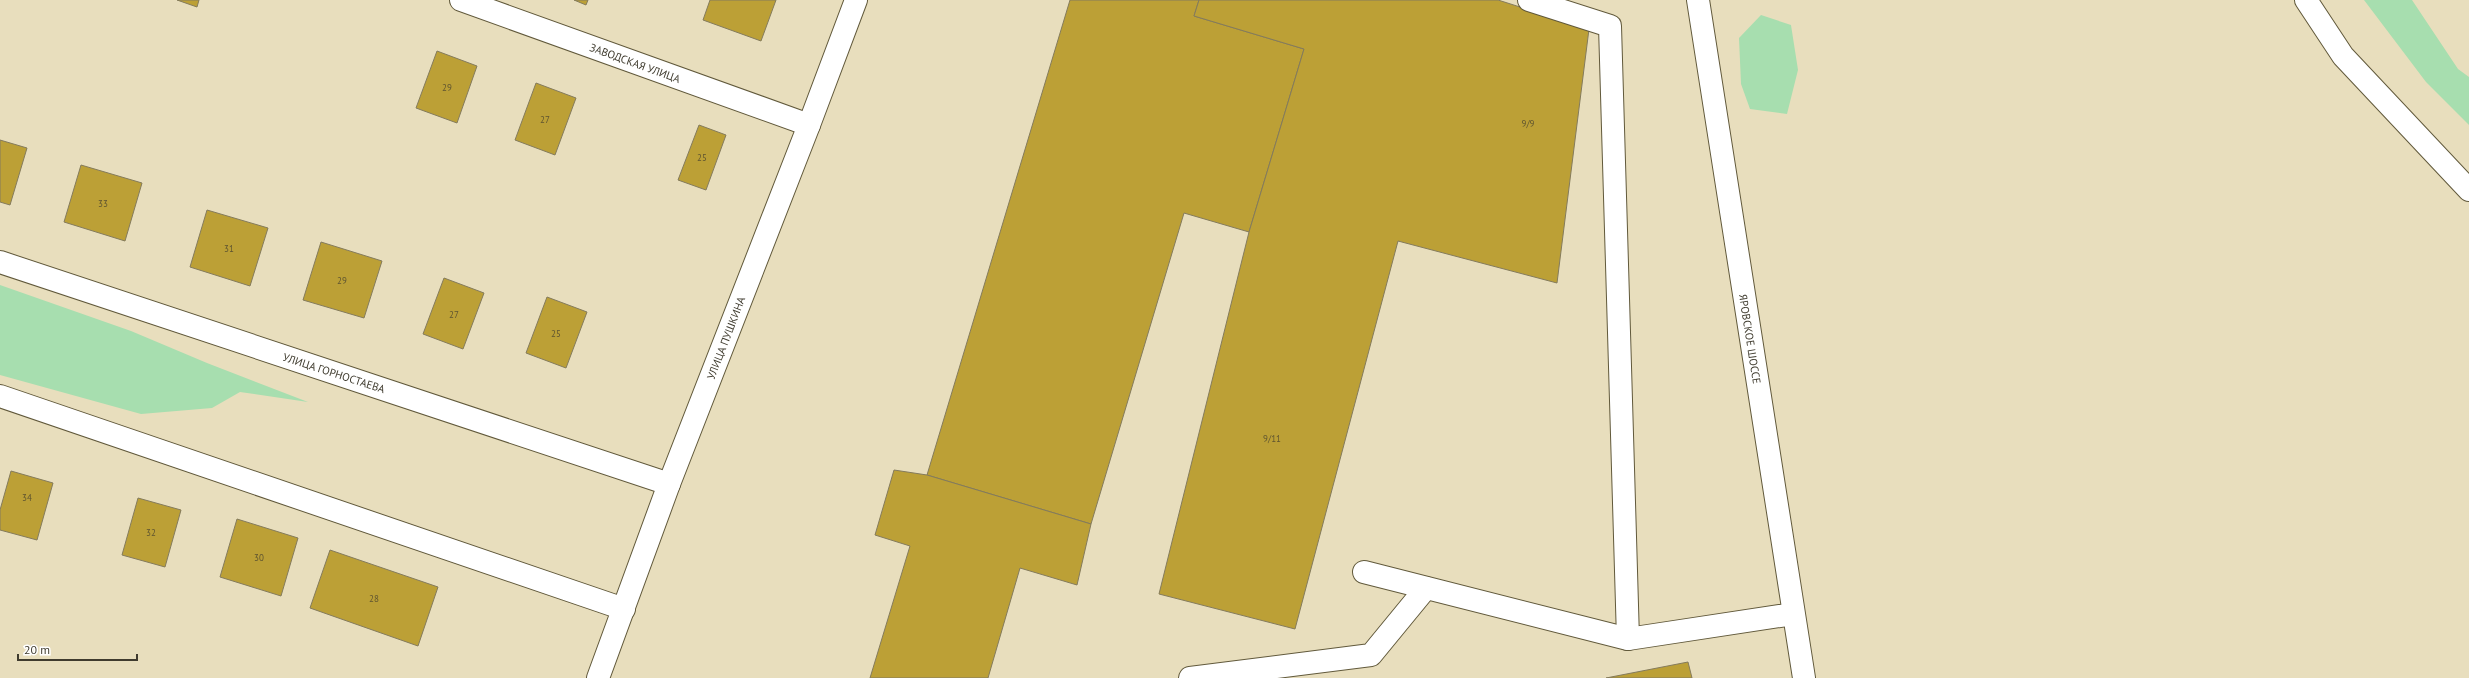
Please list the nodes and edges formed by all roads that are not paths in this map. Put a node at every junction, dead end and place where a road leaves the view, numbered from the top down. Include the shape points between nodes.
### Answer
1 (461, 0) edge
2 (856, 0) edge
3 (1529, 0) edge
4 (1698, 0) edge
5 (2306, 0) edge
6 (809, 125) junction
7 (2469, 190) edge
8 (0, 262) edge
9 (0, 396) edge
10 (669, 484) junction
11 (1364, 572) dead end
12 (1426, 588) junction
13 (624, 609) junction
14 (1793, 614) junction
15 (1628, 638) junction
16 (598, 678) edge
17 (1190, 678) edge
18 (1804, 678) edge

1 - 6 street, ЗАВОДСКАЯ УЛИЦА
2 - 6 street, УЛИЦА ПУШКИНА
3 - 15 street via 1610,26
4 - 14 street, ЯРОВСКОЕ ШОССЕ
5 - 7 street via 2343,56
6 - 10 street, УЛИЦА ПУШКИНА
8 - 10 street, УЛИЦА ГОРНОСТАЕВА
9 - 13 street
10 - 13 street, УЛИЦА ПУШКИНА
11 - 12 street
12 - 15 street
12 - 17 street via 1371,655
13 - 16 street, УЛИЦА ПУШКИНА
14 - 15 street
14 - 18 street, ЯРОВСКОЕ ШОССЕ

